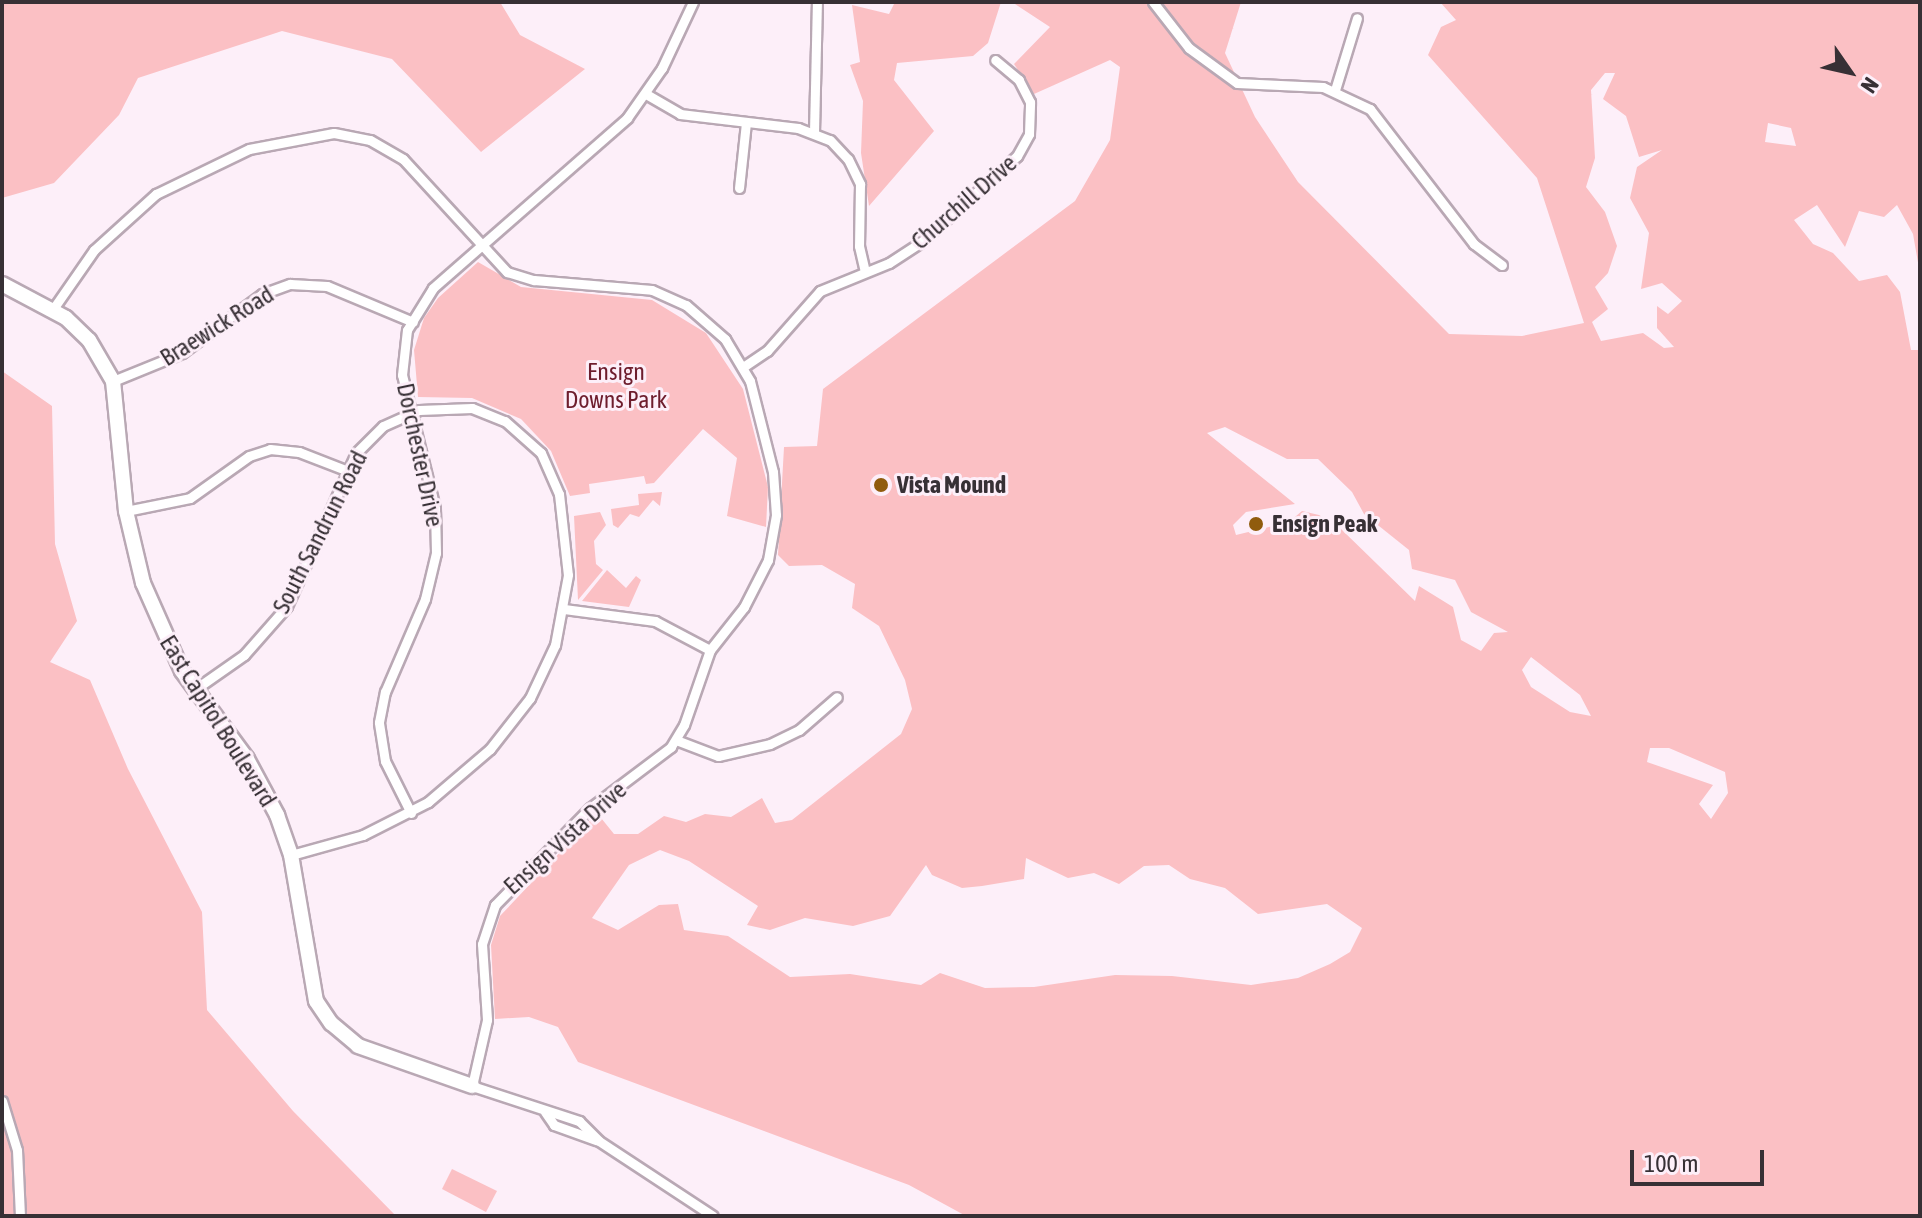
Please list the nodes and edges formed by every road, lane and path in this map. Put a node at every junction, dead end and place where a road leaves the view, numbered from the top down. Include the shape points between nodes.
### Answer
1 (693, 2) edge
2 (817, 2) edge
3 (1153, 2) edge
4 (1357, 18) dead end
5 (995, 60) dead end
6 (1335, 90) junction
7 (646, 94) junction
8 (746, 122) junction
9 (814, 132) junction
10 (739, 188) dead end
11 (481, 247) junction
12 (1502, 265) dead end
13 (865, 271) junction
14 (2, 284) edge
15 (53, 309) junction
16 (413, 322) junction
17 (743, 367) junction
18 (113, 381) junction
19 (410, 412) junction
20 (348, 471) junction
21 (126, 511) junction
22 (564, 609) junction
23 (710, 650) junction
24 (194, 690) junction
25 (837, 697) dead end
26 (676, 740) junction
27 (411, 813) junction
28 (291, 855) junction
29 (472, 1086) junction
30 (2, 1101) edge
31 (545, 1112) junction
32 (599, 1141) junction
33 (20, 1216) edge
34 (713, 1216) edge

1 - 7 street, Dorchester Drive
2 - 9 street
3 - 6 street via 1189,48 1237,83 1266,81
4 - 6 street
5 - 13 street, Churchill Drive via 1027,94 1032,118 1023,149 937,230 889,263
6 - 12 street via 1379,117 1474,244
7 - 8 street via 680,114
7 - 11 street, Dorchester Drive via 617,129
8 - 9 street
8 - 10 street
9 - 13 street via 843,152 857,175
11 - 15 street, Ensign Vista Drive via 412,167 392,152 358,136 312,133 229,156 156,194 94,250
11 - 16 street, Dorchester Drive via 426,295
11 - 17 street, Ensign Vista Drive via 495,264 520,277 616,284 671,297 711,322
13 - 17 street, Churchill Drive via 820,291 767,351
14 - 15 street, East Capitol Boulevard
15 - 18 street, East Capitol Boulevard via 89,340
16 - 18 street, Braewick Road via 327,286 290,284 262,294 182,353
16 - 19 street, Dorchester Drive via 402,359
17 - 23 street, Ensign Vista Drive via 773,472 775,529 756,588
18 - 21 street, East Capitol Boulevard
19 - 20 street, South Sandrun Road via 368,439
19 - 22 street, South Sandrun Road via 460,406 515,428 552,473 567,540
19 - 27 street, Dorchester Drive via 435,508 436,553 425,599 385,692 379,722 385,761
20 - 21 street via 299,452 270,449 249,456 190,498
20 - 24 street, South Sandrun Road via 287,606 244,655
21 - 24 street, East Capitol Boulevard via 152,608
22 - 23 street via 655,621
22 - 27 street via 541,679 511,725 460,778
23 - 26 street, Ensign Vista Drive
24 - 28 street, East Capitol Boulevard via 257,775
25 - 26 street via 790,736 735,754 703,754
26 - 29 street, Ensign Vista Drive via 659,759 600,800 495,905 482,944 487,1020
27 - 28 street via 363,835
28 - 29 street, East Capitol Boulevard via 309,977 331,1023 369,1051
29 - 31 street, East Capitol Boulevard
30 - 33 street via 17,1150
31 - 32 street via 554,1125
31 - 32 street via 562,1112 579,1121
32 - 34 street

